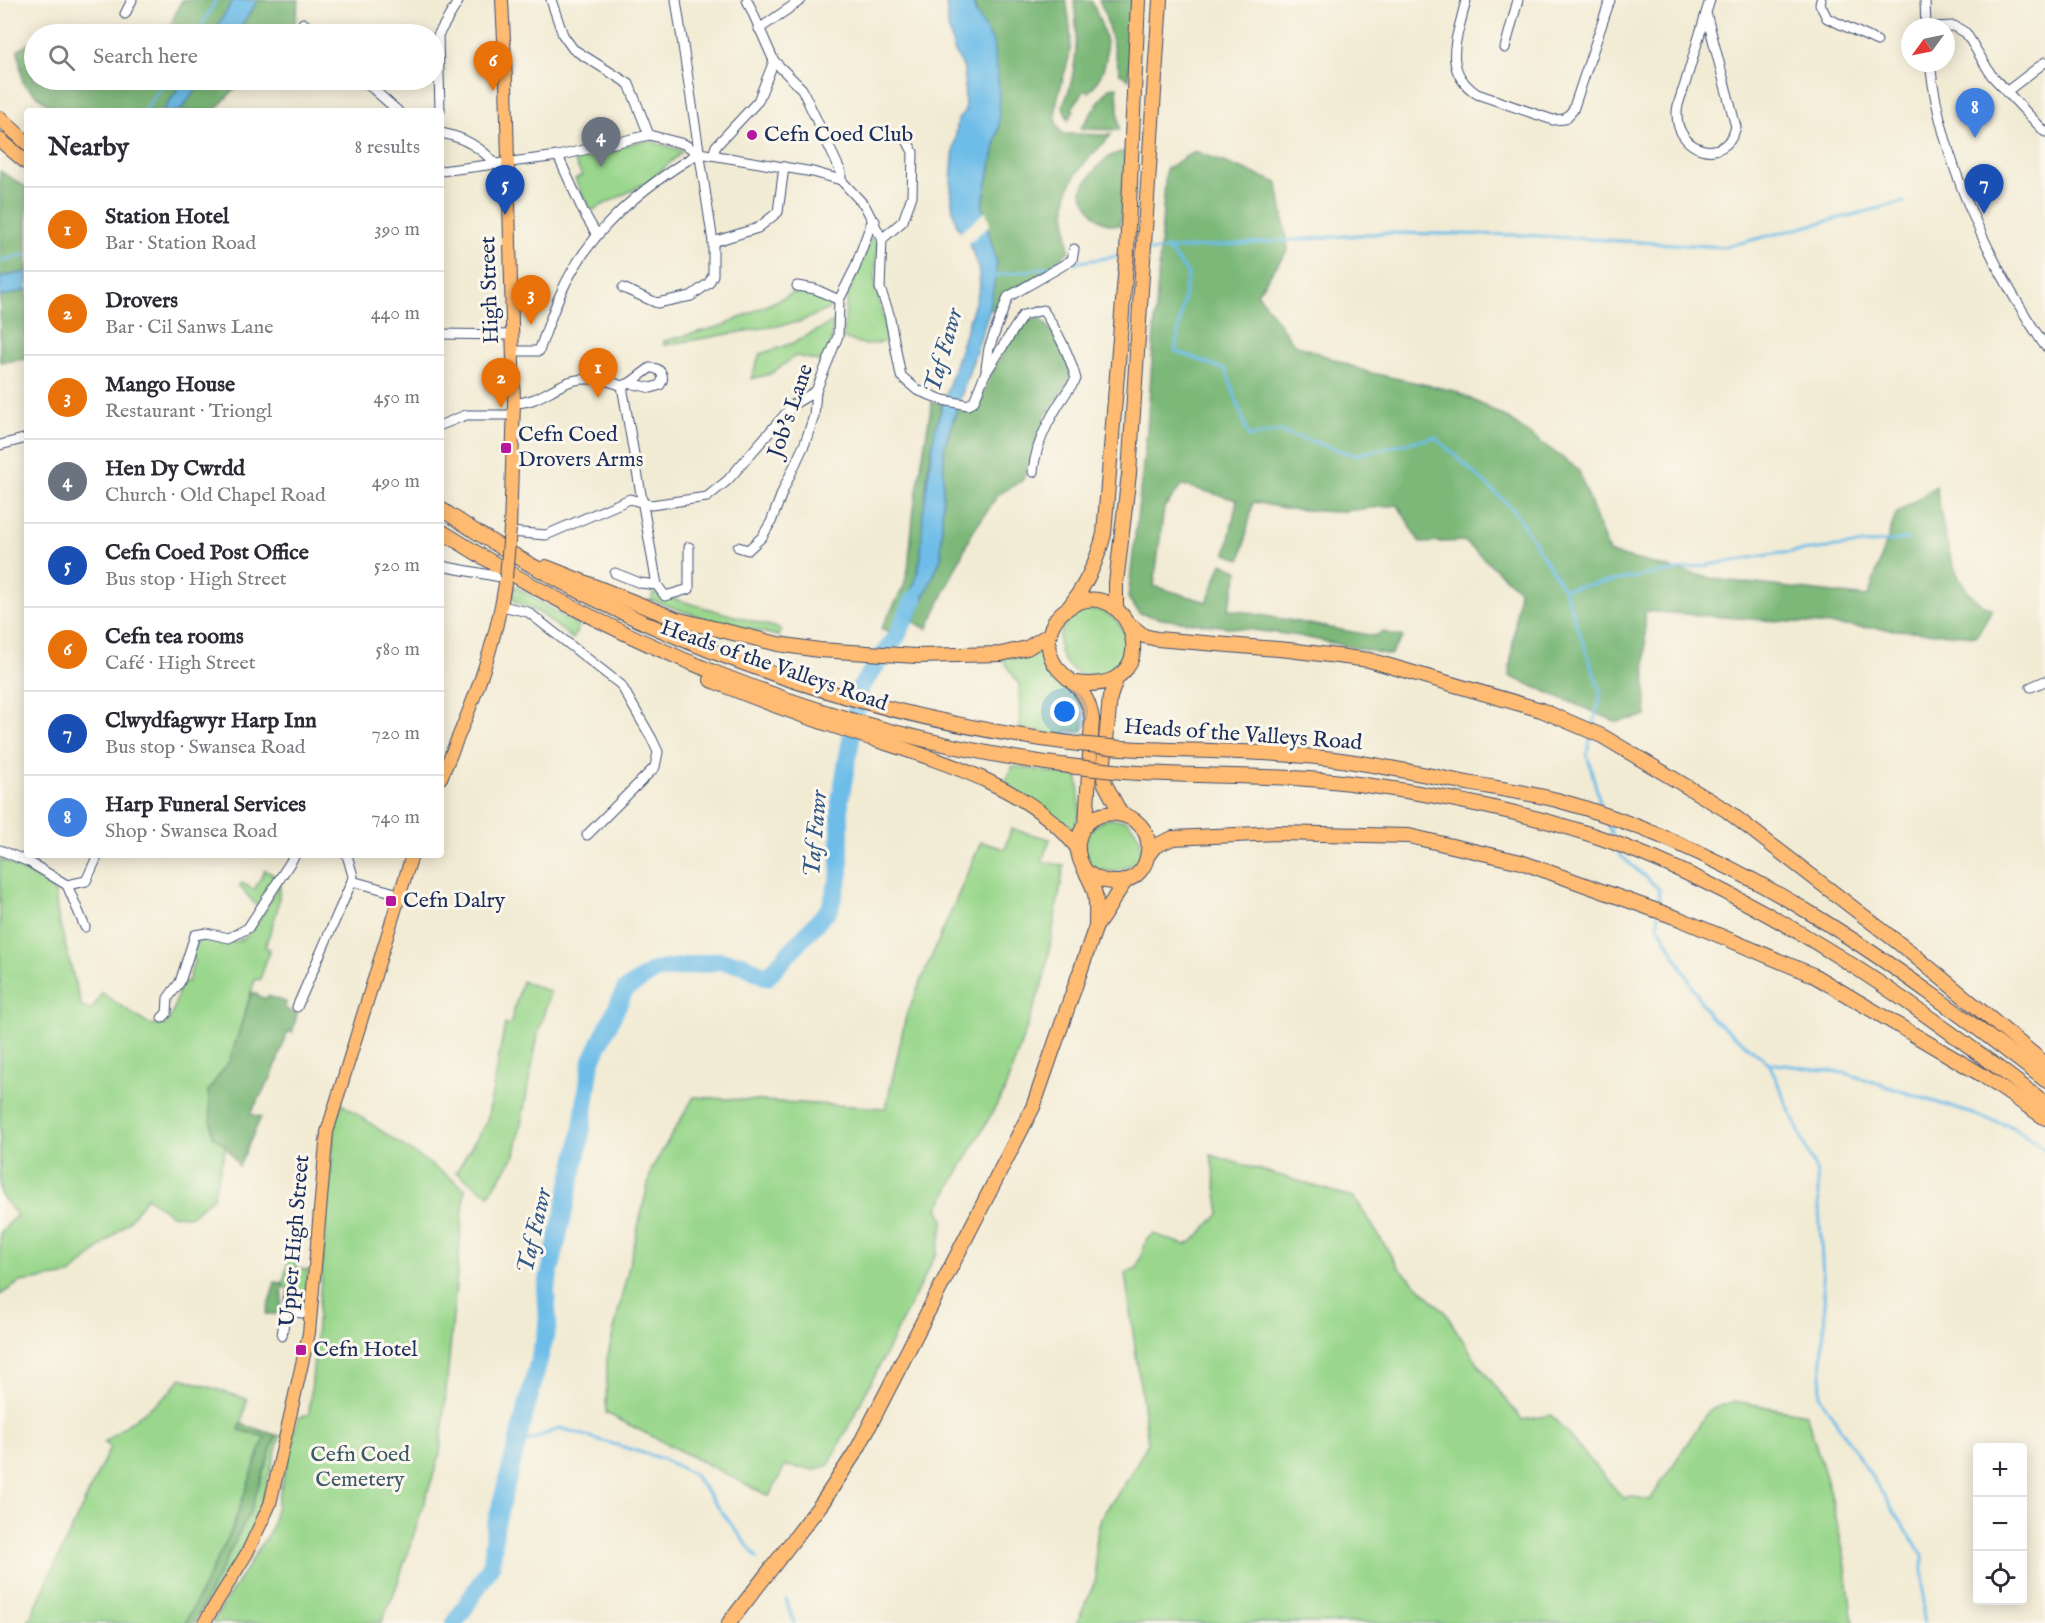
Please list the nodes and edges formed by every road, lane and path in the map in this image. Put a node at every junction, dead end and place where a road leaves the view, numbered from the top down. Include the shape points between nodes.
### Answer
1 (132, 0) edge
2 (459, 0) edge
3 (502, 0) edge
4 (551, 0) edge
5 (676, 0) edge
6 (747, 0) edge
7 (801, 0) edge
8 (1138, 0) edge
9 (1160, 0) edge
10 (1466, 0) edge
11 (1518, 0) edge
12 (1610, 0) edge
13 (1710, 0) edge
14 (1821, 0) edge
15 (1925, 0) edge
16 (1706, 12) junction
17 (125, 14) dead end
18 (1926, 18) edge
19 (444, 25) edge
20 (1955, 26) edge
21 (759, 29) junction
22 (1877, 41) dead end
23 (1505, 48) dead end
24 (774, 61) junction
25 (2045, 62) edge
26 (1932, 72) edge
27 (374, 90) edge
28 (438, 90) edge
29 (2006, 92) junction
30 (395, 108) edge
31 (440, 108) edge
32 (0, 118) edge
33 (2045, 132) edge
34 (444, 134) edge
35 (649, 135) junction
36 (904, 135) dead end
37 (0, 140) edge
38 (24, 140) edge
39 (699, 153) junction
40 (713, 155) junction
41 (558, 156) junction
42 (24, 160) edge
43 (502, 164) junction
44 (784, 167) junction
45 (444, 171) edge
46 (841, 180) junction
47 (874, 221) junction
48 (597, 235) junction
49 (882, 239) junction
50 (713, 242) junction
51 (1074, 249) dead end
52 (797, 286) dead end
53 (622, 288) dead end
54 (839, 300) junction
55 (444, 334) edge
56 (512, 335) junction
57 (2045, 346) edge
58 (513, 351) junction
59 (985, 374) junction
60 (816, 391) junction
61 (514, 409) junction
62 (444, 423) edge
63 (24, 439) edge
64 (0, 445) edge
65 (1033, 472) dead end
66 (643, 504) junction
67 (444, 511) edge
68 (512, 532) junction
69 (444, 533) edge
70 (738, 547) dead end
71 (689, 548) dead end
72 (444, 567) edge
73 (532, 567) junction
74 (615, 573) dead end
75 (505, 578) junction
76 (657, 585) junction
77 (502, 606) junction
78 (1070, 606) junction
79 (1116, 609) junction
80 (1129, 624) junction
81 (1050, 634) junction
82 (1117, 677) junction
83 (2045, 681) edge
84 (1076, 683) junction
85 (734, 685) junction
86 (2031, 687) dead end
87 (444, 764) edge
88 (1121, 814) junction
89 (1086, 825) junction
90 (587, 835) dead end
91 (1078, 849) junction
92 (0, 850) edge
93 (1148, 855) junction
94 (97, 858) edge
95 (293, 858) edge
96 (348, 858) edge
97 (411, 858) edge
98 (1086, 871) junction
99 (352, 881) junction
100 (1126, 881) junction
101 (68, 885) junction
102 (399, 894) junction
103 (1096, 926) junction
104 (85, 927) dead end
105 (297, 1007) dead end
106 (162, 1018) dead end
107 (2045, 1065) edge
108 (2045, 1080) edge
109 (2045, 1103) edge
110 (2045, 1118) edge
111 (288, 1292) dead end
112 (286, 1311) junction
113 (310, 1314) junction
114 (282, 1336) dead end
115 (204, 1623) edge
116 (729, 1623) edge

1 - 17 street
2 - 19 street
3 - 43 main road, High Street
4 - 35 street via 563,35 573,49 629,84
5 - 39 street
6 - 21 street
7 - 21 street
8 - 78 highway via 1135,131 1104,534 1087,582
9 - 79 highway
10 - 12 street via 1453,62 1457,75 1477,94 1553,120 1565,119 1573,110
11 - 23 street
13 - 16 street
14 - 22 street via 1827,18
15 - 18 street
16 - 16 street via 1676,112 1681,133 1690,143 1699,149 1717,150 1729,144 1736,127
20 - 29 street via 1961,29
21 - 24 street
24 - 40 street via 758,101 716,146
24 - 46 street via 802,89 834,154
25 - 29 street
26 - 57 street via 1944,129 1975,218 1998,270
27 - 30 street
28 - 31 street
29 - 33 street
32 - 38 highway
34 - 43 street via 457,136
35 - 39 street via 684,144
35 - 41 street
36 - 49 street via 913,152 912,196 903,221
37 - 42 highway
39 - 40 street
39 - 48 street via 640,192
39 - 50 street
40 - 44 street
41 - 43 street
41 - 48 street
43 - 45 street
43 - 56 main road, High Street
44 - 46 street
44 - 50 street via 778,212 745,234
46 - 47 street
47 - 49 street
47 - 54 street, Job's Lane
48 - 58 street via 563,287 539,351
49 - 59 street via 880,288 901,376 917,390 968,405 974,401
50 - 53 street via 713,275 709,283 691,296 657,303
51 - 59 street via 1072,260 1008,297 989,348
52 - 54 street
54 - 60 street, Job's Lane via 838,336
55 - 56 street
56 - 58 main road, High Street
58 - 61 main road, High Street
59 - 65 street via 1023,315 1043,310 1068,350 1076,379 1048,423 1035,455
60 - 66 street via 794,404 718,490 707,496
60 - 70 street, Job's Lane via 814,416 771,522 748,550
61 - 62 street via 466,415
61 - 66 street via 564,383 608,380 626,384
61 - 68 main road, High Street
63 - 64 street
66 - 68 street via 620,502 546,535
66 - 76 street
67 - 73 highway, Heads of the Valleys Road
68 - 75 main road, High Street, bridge
69 - 85 highway, Heads of the Valleys Road via 568,606 669,655 681,667
71 - 76 street via 689,589 665,596
72 - 75 street
73 - 81 highway via 551,567 676,620 778,644 859,654 1001,654 1027,648
73 - 108 highway, Heads of the Valleys Road, bridge via 636,621 743,663 929,717 1078,744 1348,760 1556,800 1658,836 1743,875 1824,920 1935,995
74 - 76 street
75 - 77 main road
77 - 87 main road via 482,679
77 - 90 street via 528,612 621,685 658,752 657,765
78 - 79 highway via 1094,600
78 - 81 highway via 1061,613
79 - 80 highway
80 - 82 highway via 1134,638 1133,653
80 - 107 highway via 1144,636 1157,639 1369,660 1541,710 1628,750 1726,810 1909,951
81 - 84 highway via 1052,660 1059,671
82 - 84 highway via 1094,686
82 - 88 highway via 1110,697 1103,773
83 - 86 street
84 - 89 highway via 1086,694 1092,720
85 - 91 highway via 1001,789 1054,820
85 - 109 highway, Heads of the Valleys Road, bridge via 1014,759 1123,772 1349,783 1456,801 1614,842 1731,894 1888,986
88 - 89 highway via 1099,815
88 - 93 highway via 1137,822 1144,831
89 - 91 highway
91 - 98 highway
92 - 101 street
93 - 100 highway via 1142,868
93 - 110 highway via 1155,846 1173,838 1343,833 1409,836 1510,859 1680,919 1813,975 1982,1075
94 - 101 street via 86,881
95 - 106 street via 248,928 229,938 195,935 180,982 168,998 167,1013
96 - 99 street
97 - 102 main road, Upper High Street
98 - 100 highway via 1104,882
98 - 103 highway via 1095,895
99 - 102 street
99 - 105 street
100 - 103 highway
101 - 104 street
102 - 113 main road, Upper High Street via 327,1132
103 - 116 highway via 1033,1107 858,1448 822,1503
111 - 112 street
112 - 113 street
112 - 114 street
113 - 115 main road, Upper High Street via 306,1350 270,1504 247,1553

